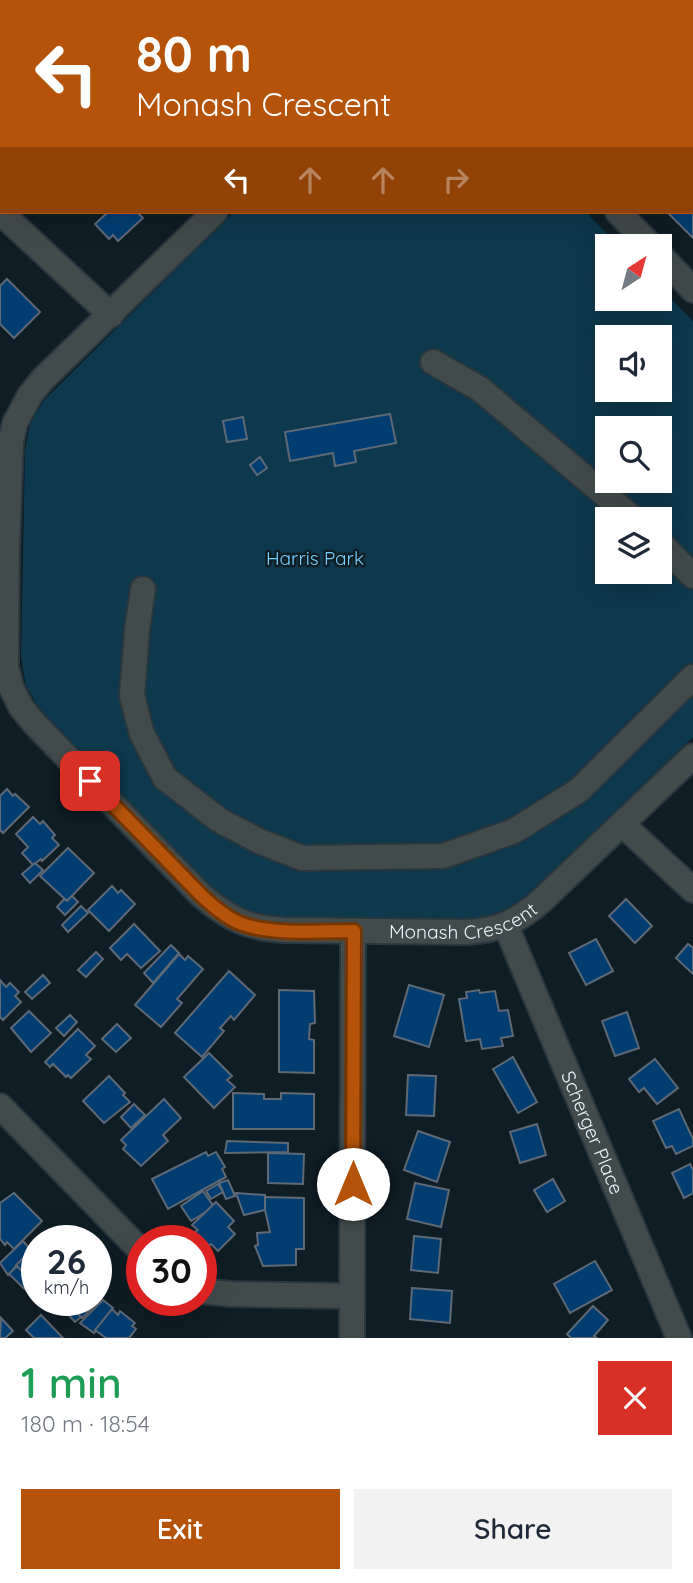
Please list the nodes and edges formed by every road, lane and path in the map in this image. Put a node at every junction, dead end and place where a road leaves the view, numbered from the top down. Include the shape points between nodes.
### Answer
1 (2, 214) edge
2 (213, 214) edge
3 (621, 214) edge
4 (640, 234) edge
5 (672, 268) edge
6 (693, 290) edge
7 (111, 315) junction
8 (433, 362) dead end
9 (620, 507) edge
10 (3, 547) edge
11 (672, 555) edge
12 (693, 576) edge
13 (143, 589) dead end
14 (693, 677) edge
15 (693, 755) edge
16 (622, 824) junction
17 (693, 890) edge
18 (506, 926) junction
19 (354, 931) junction
20 (0, 1106) edge
21 (126, 1236) edge
22 (217, 1293) edge
23 (352, 1296) junction
24 (352, 1338) edge
25 (679, 1338) edge

1 - 7 street
2 - 7 street, Monash Crescent
3 - 4 street
5 - 6 street
7 - 10 street, Monash Crescent via 43,379 15,423
8 - 9 street via 480,389
10 - 19 street, Monash Crescent via 6,667 21,707 34,723 220,911 262,929
11 - 12 street
13 - 14 street via 132,696 142,734 165,778 219,820 302,858 443,856 514,831 578,792
15 - 16 street, Monash Crescent
16 - 17 street
16 - 18 street, Monash Crescent via 541,901
18 - 19 street, Monash Crescent via 466,932
18 - 25 street, Scherger Place
19 - 23 street
20 - 21 street
22 - 23 street
23 - 24 street

